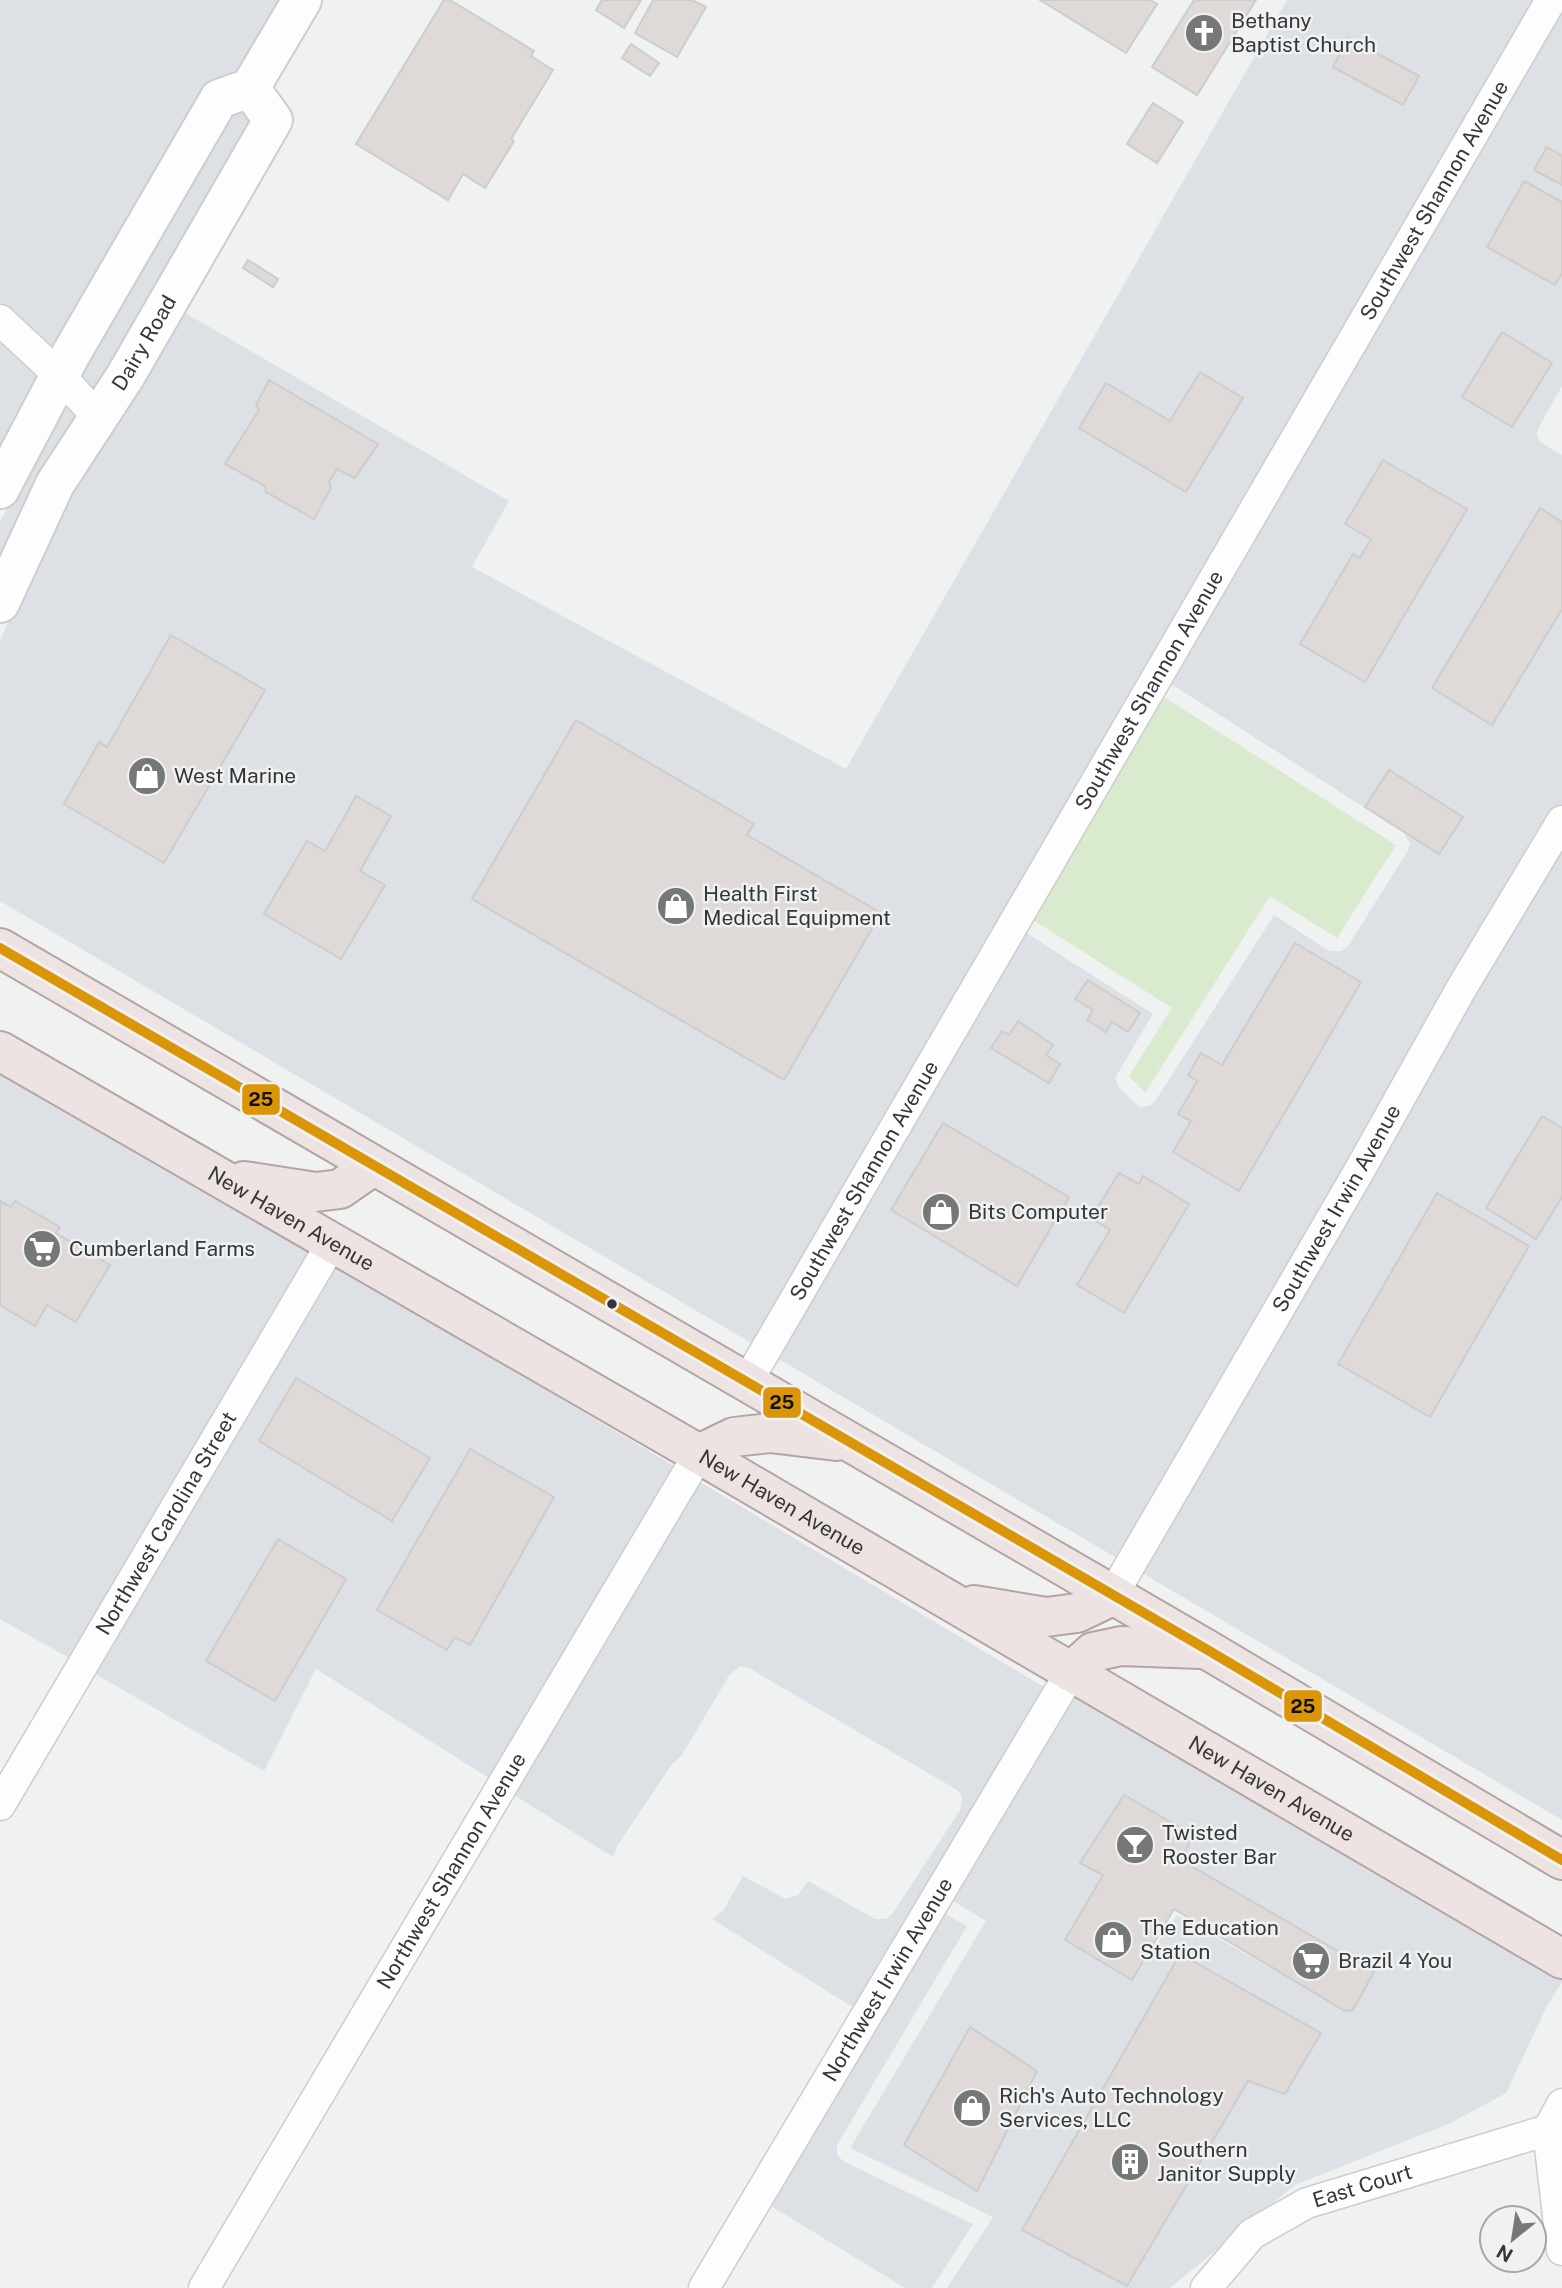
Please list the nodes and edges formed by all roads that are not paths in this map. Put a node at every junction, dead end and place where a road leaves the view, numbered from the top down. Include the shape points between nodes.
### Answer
1 (302, 0) edge
2 (1551, 0) edge
3 (250, 88) junction
4 (0, 320) edge
5 (60, 376) junction
6 (98, 417) junction
7 (0, 489) edge
8 (0, 603) edge
9 (1562, 821) edge
10 (0, 948) edge
11 (0, 1051) edge
12 (373, 1166) junction
13 (214, 1175) junction
14 (332, 1243) junction
15 (747, 1382) junction
16 (852, 1444) junction
17 (699, 1454) junction
18 (1112, 1595) junction
19 (951, 1602) junction
20 (1206, 1649) junction
21 (1071, 1672) junction
22 (0, 1805) edge
23 (1562, 1860) edge
24 (1562, 1959) edge
25 (1555, 2117) edge
26 (1562, 2250) edge
27 (204, 2288) edge
28 (704, 2288) edge
29 (1206, 2288) edge

1 - 3 street
2 - 15 street, Southwest Shannon Avenue
3 - 5 street via 219,99
3 - 6 street, Dairy Road via 273,120
4 - 5 street
5 - 6 street
5 - 7 street
6 - 8 street, Dairy Road via 55,484
9 - 18 street, Southwest Irwin Avenue
10 - 12 main road
11 - 13 main road, New Haven Avenue
12 - 13 main road via 340,1189 316,1192
12 - 15 main road
13 - 14 main road, New Haven Avenue
14 - 17 main road, New Haven Avenue
14 - 22 street, Northwest Carolina Street
15 - 16 main road
16 - 17 main road via 770,1433 734,1437
16 - 18 main road
17 - 19 main road, New Haven Avenue
17 - 27 street, Northwest Shannon Avenue
18 - 19 main road via 1077,1613 1046,1617
18 - 20 main road
19 - 21 main road, New Haven Avenue
20 - 21 main road via 1121,1646 1093,1652
20 - 23 main road
21 - 24 main road, New Haven Avenue
21 - 28 street, Northwest Irwin Avenue
25 - 26 street
25 - 29 street, East Court via 1307,2203 1252,2234

